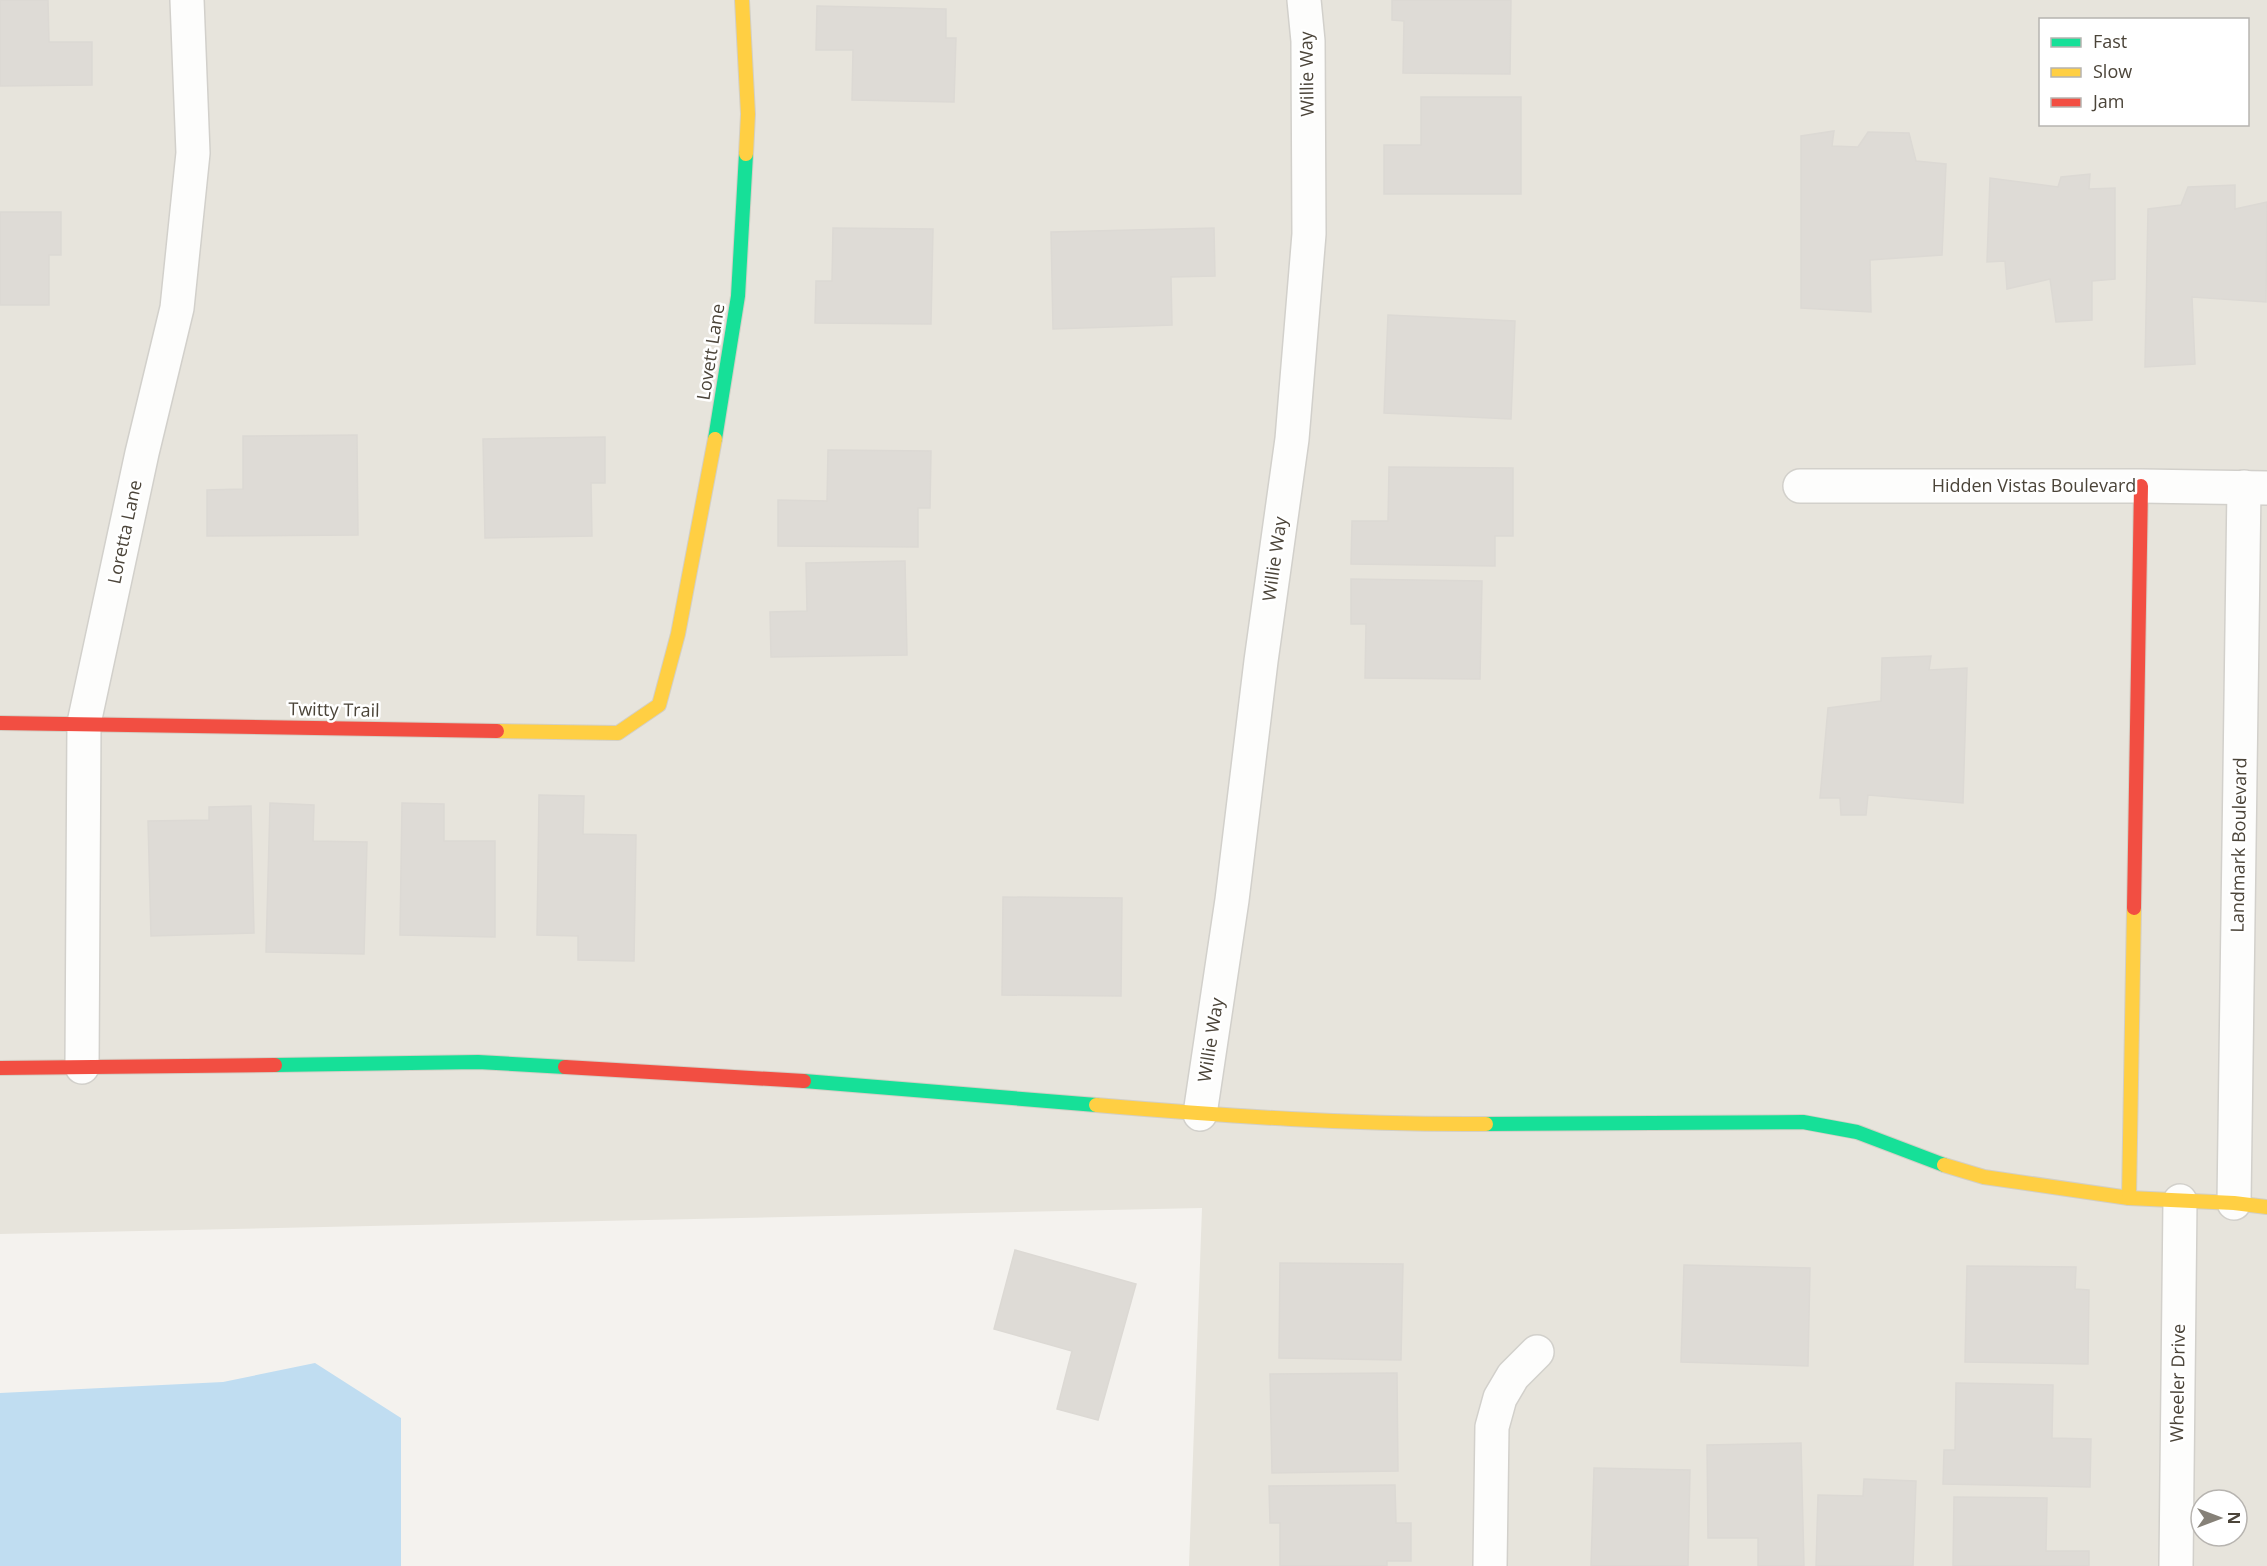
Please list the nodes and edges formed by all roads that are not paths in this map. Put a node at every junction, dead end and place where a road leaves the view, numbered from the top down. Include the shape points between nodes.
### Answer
1 (187, 0) edge
2 (742, 0) edge
3 (1304, 0) edge
4 (1800, 486) dead end
5 (2141, 486) junction
6 (2255, 488) edge
7 (659, 705) joint
8 (0, 723) edge
9 (84, 723) junction
10 (82, 1067) junction
11 (0, 1068) edge
12 (1200, 1114) junction
13 (2129, 1197) junction
14 (2180, 1201) junction
15 (2234, 1203) junction
16 (2267, 1207) edge
17 (1537, 1352) dead end
18 (1490, 1566) edge
19 (2176, 1566) edge

1 - 9 street, Loretta Lane via 193,153 177,308
2 - 7 street, Lovett Lane via 748,114 738,296 708,486 678,634
3 - 12 street, Willie Way via 1308,41 1309,234 1292,439
4 - 5 street, Hidden Vistas Boulevard
5 - 6 street, Hidden Vistas Boulevard
5 - 13 street
6 - 15 street, Landmark Boulevard
7 - 9 street, Twitty Trail via 618,733
8 - 9 street, Twitty Trail
9 - 10 street, Loretta Lane
10 - 11 street
10 - 12 street via 478,1062 913,1089
12 - 13 street via 1397,1125 1803,1122 1857,1132 1984,1178
13 - 14 street
14 - 15 street
14 - 19 street, Wheeler Drive
15 - 16 street
17 - 18 street via 1508,1384 1492,1427

